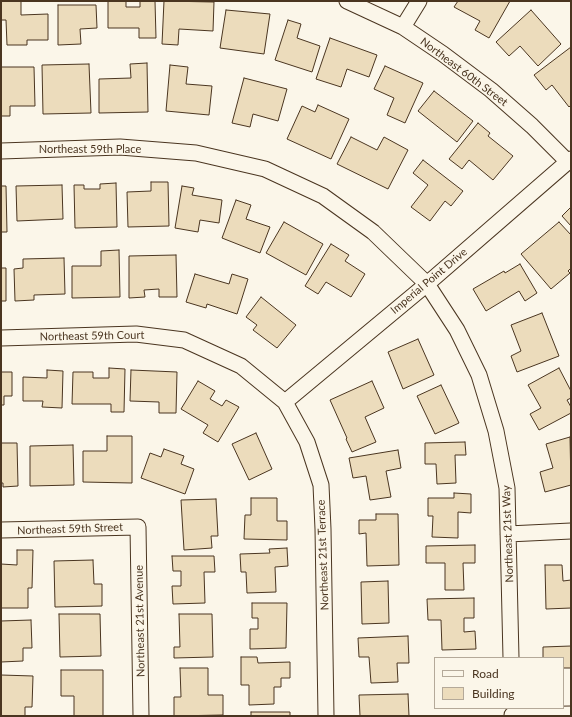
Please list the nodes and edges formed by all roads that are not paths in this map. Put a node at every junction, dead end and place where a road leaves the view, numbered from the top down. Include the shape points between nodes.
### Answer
1 (347, 1) edge
2 (419, 1) edge
3 (403, 26) junction
4 (1, 151) edge
5 (569, 161) edge
6 (427, 284) junction
7 (1, 338) edge
8 (285, 402) junction
9 (138, 527) joint
10 (1, 530) edge
11 (571, 531) edge
12 (508, 534) junction
13 (511, 657) edge
14 (512, 713) edge
15 (571, 714) edge
16 (141, 716) edge
17 (326, 716) edge

1 - 3 street, Northeast 60th Street
2 - 3 street
3 - 5 street, Northeast 60th Street via 491,90
4 - 6 street, Northeast 59th Place via 120,147 196,153 265,169 323,196 373,232
5 - 6 street, Imperial Point Drive
6 - 8 street, Imperial Point Drive
6 - 12 street, Northeast 21st Way via 457,330 479,375 496,431 507,488
7 - 8 street, Northeast 59th Court via 136,334 184,340 241,366
8 - 17 street, Northeast 21st Terrace via 307,442 321,485
9 - 10 street, Northeast 59th Street
9 - 16 street, Northeast 21st Avenue
11 - 12 street
12 - 13 street, Northeast 21st Way
14 - 15 street

